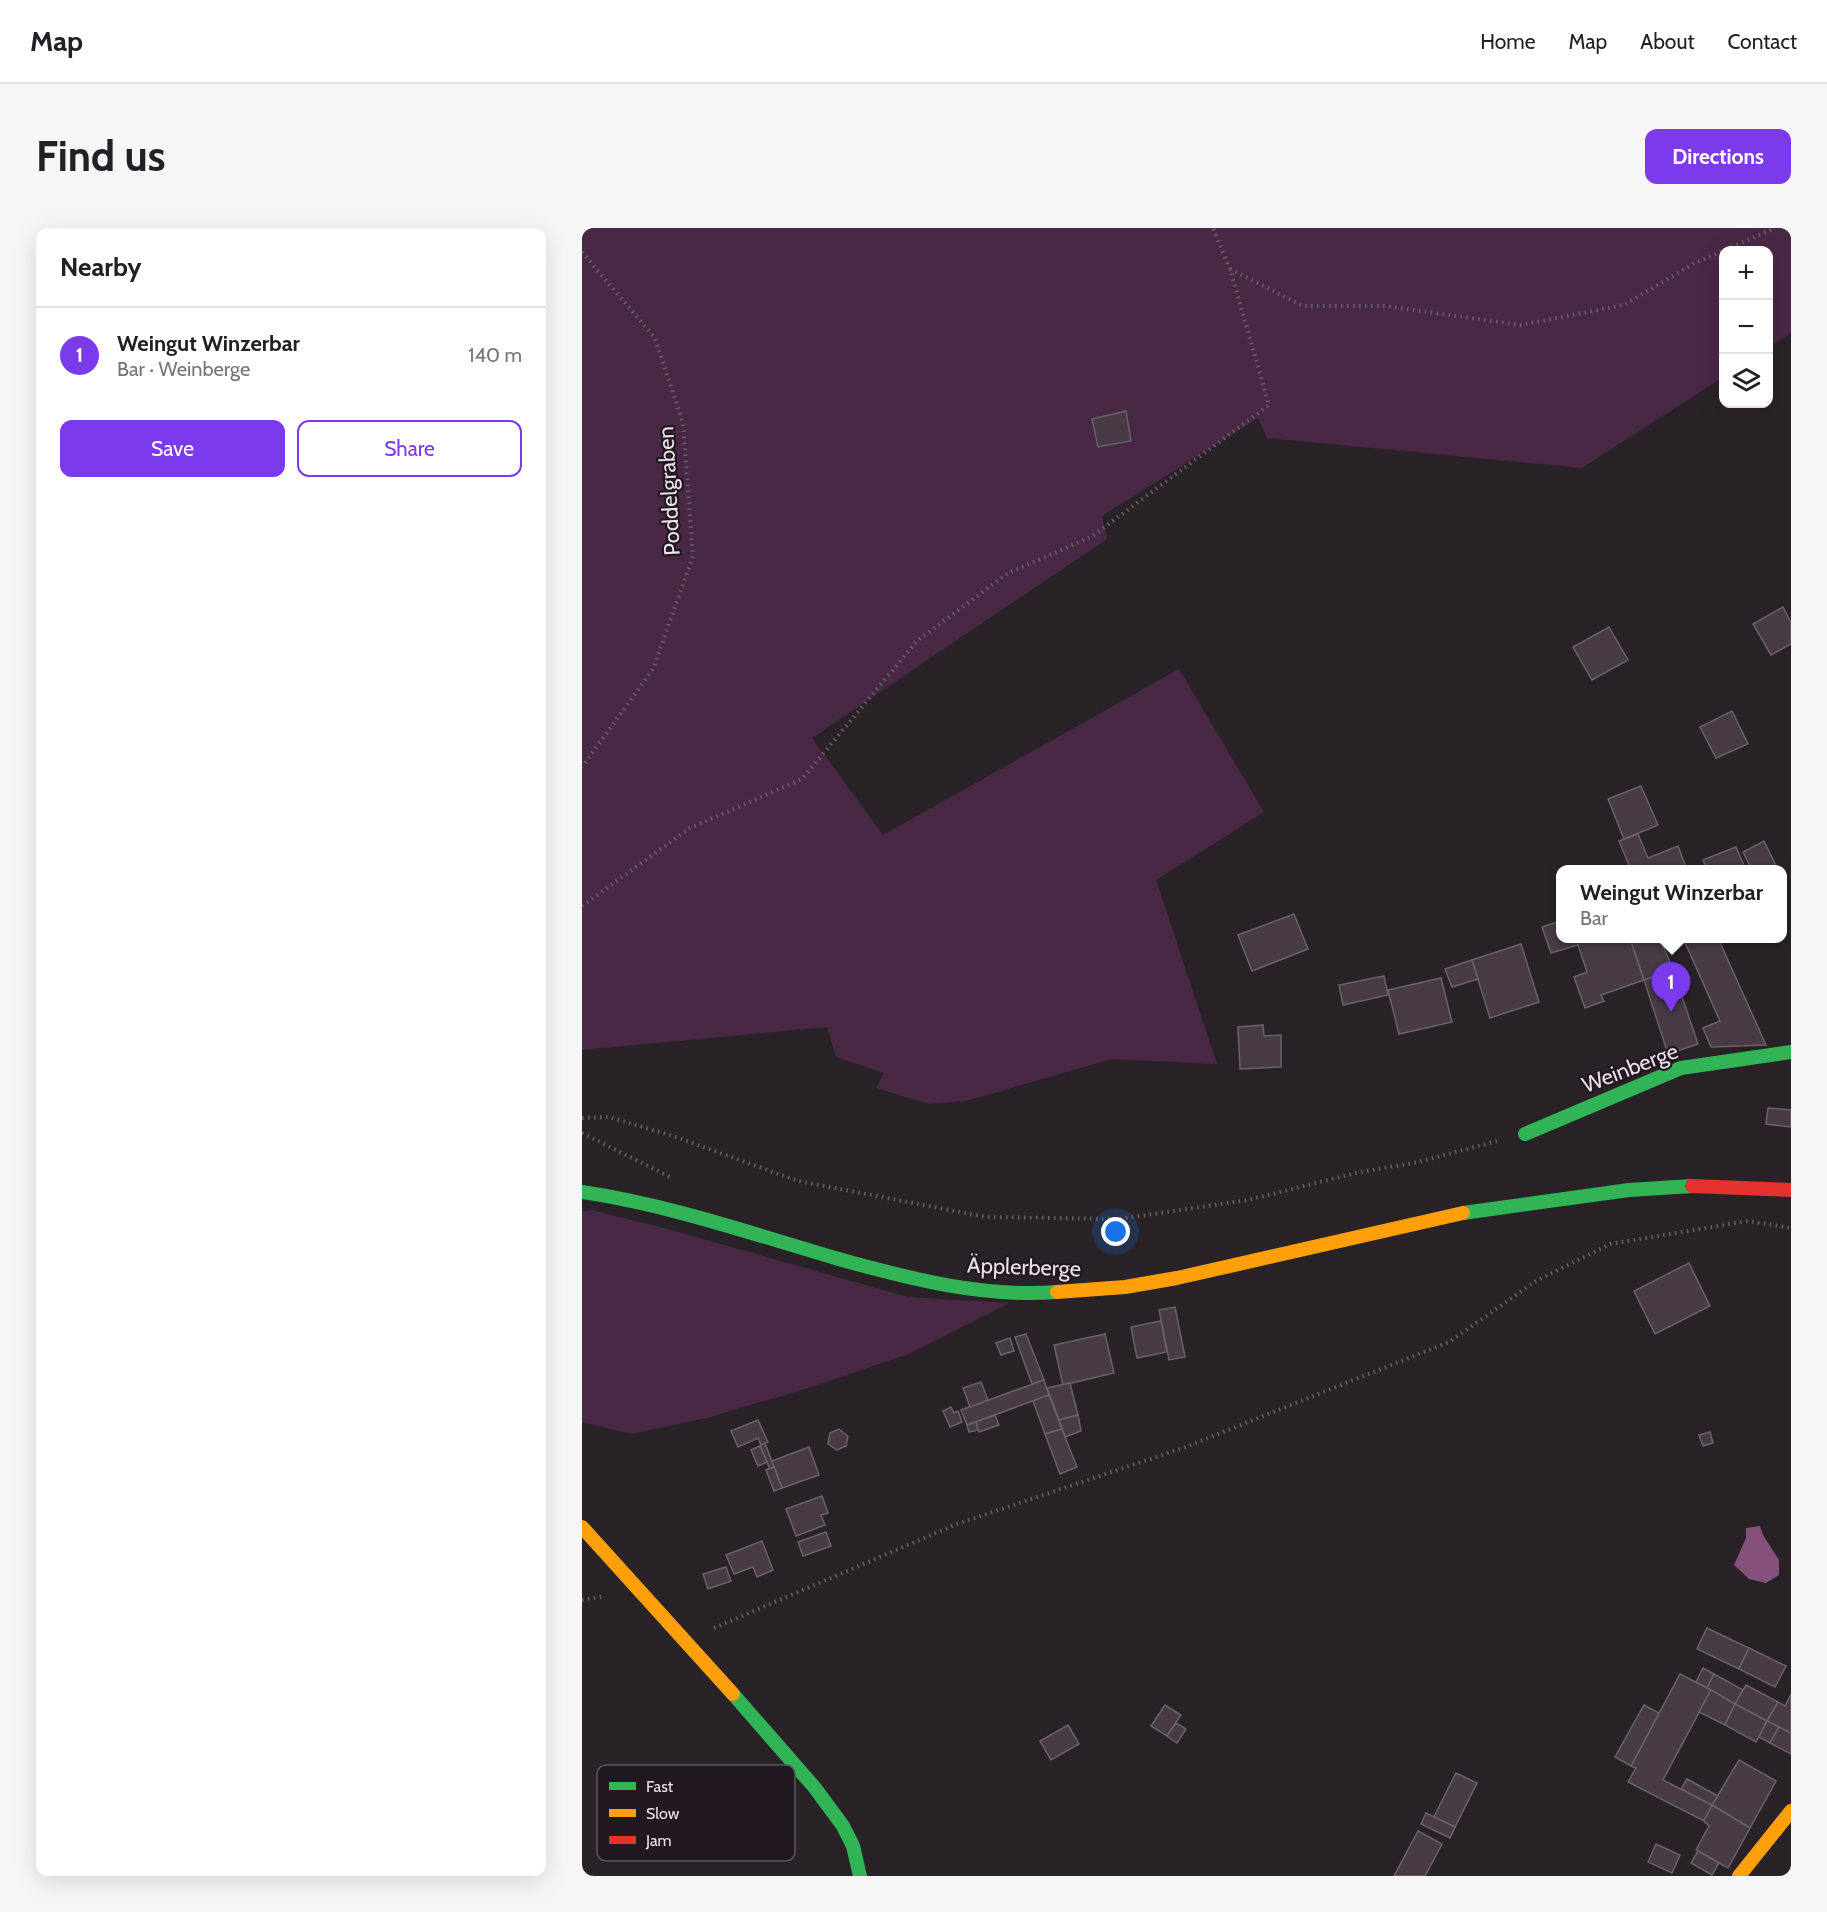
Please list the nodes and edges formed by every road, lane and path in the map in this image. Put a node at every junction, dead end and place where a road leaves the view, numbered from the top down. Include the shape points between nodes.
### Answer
1 (1212, 228) edge
2 (1774, 228) edge
3 (582, 252) edge
4 (1230, 269) junction
5 (582, 767) edge
6 (582, 906) edge
7 (1791, 1052) edge
8 (582, 1118) edge
9 (1525, 1134) joint
10 (1791, 1190) edge
11 (582, 1192) edge
12 (1791, 1228) edge
13 (582, 1527) edge
14 (685, 1640) junction
15 (793, 1765) edge
16 (795, 1767) edge
17 (1791, 1811) edge
18 (860, 1876) edge
19 (1739, 1876) edge

1 - 4 path
2 - 4 path via 1692,264 1624,305 1521,325 1385,306 1304,306
3 - 5 path, Poddelgraben via 655,338 684,423 693,556 653,669
4 - 6 path via 1269,405 1091,537 1008,573 917,641 802,779 690,828
7 - 9 street, Weinberge via 1681,1068
8 - 9 path via 609,1117 798,1182 986,1217 1119,1219 1248,1200
10 - 11 street, Äpplerberge via 1688,1186 1469,1212 1177,1278 1125,1287 1046,1293 954,1286 900,1276 649,1205
12 - 14 path via 1748,1221 1610,1244 1536,1281 1449,1342 1182,1448 957,1524
13 - 14 street
14 - 15 street
16 - 18 street via 843,1826 853,1846
17 - 19 street

